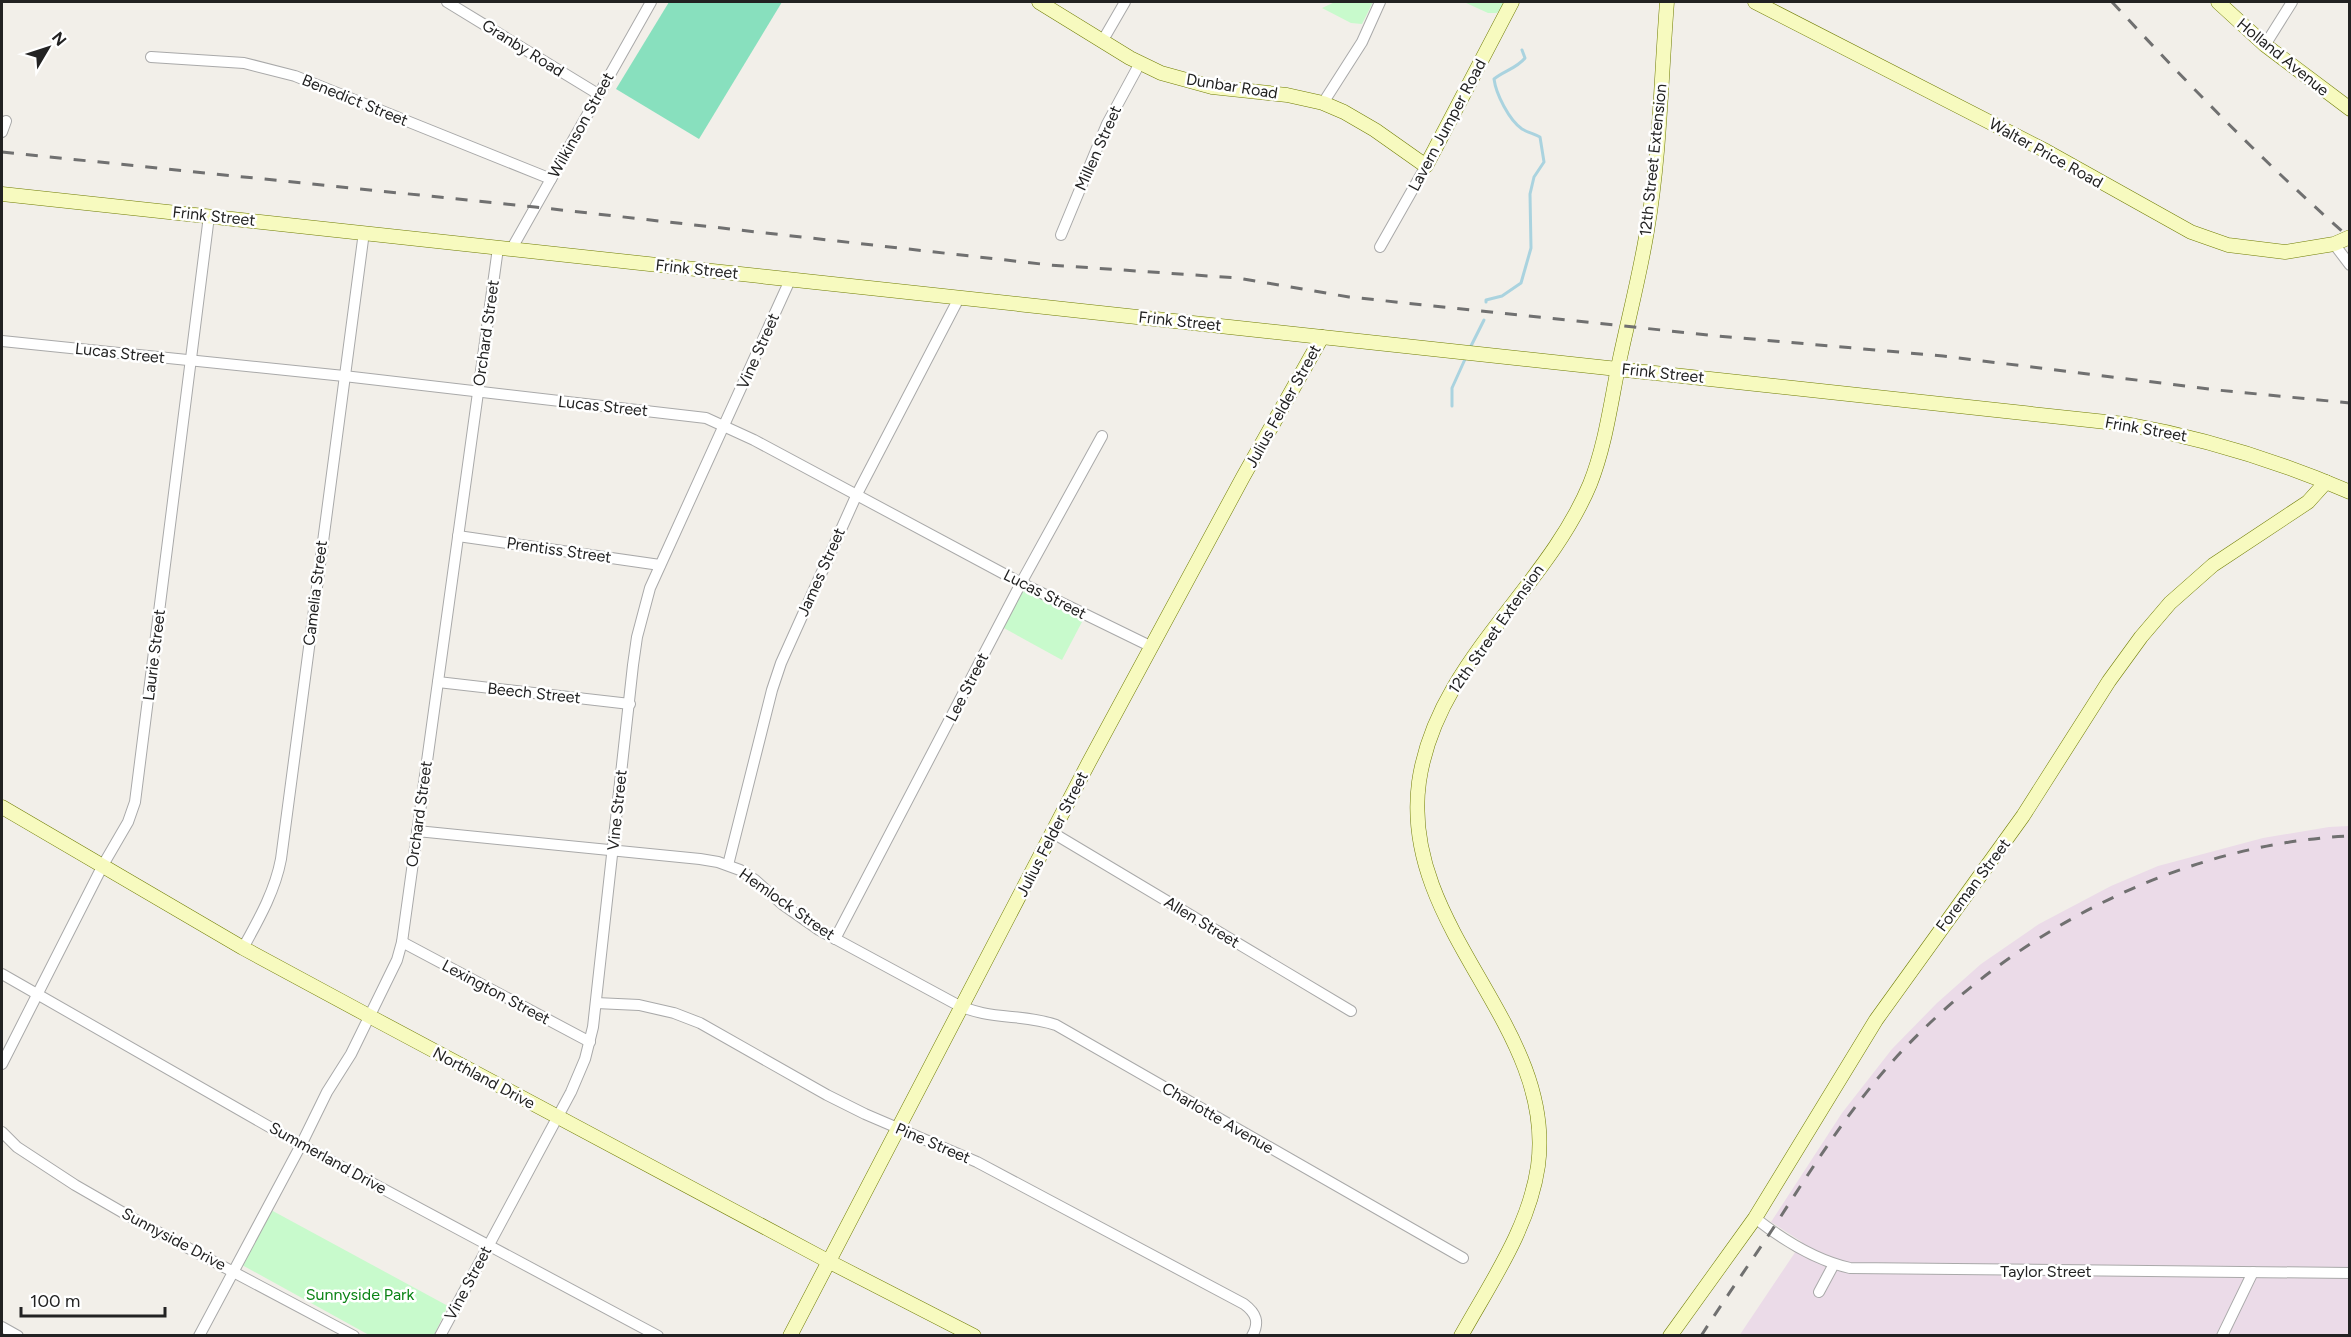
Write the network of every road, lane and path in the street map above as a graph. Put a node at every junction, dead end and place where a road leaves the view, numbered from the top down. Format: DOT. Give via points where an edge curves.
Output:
graph roads {
  1 [pos="447,2"];
  2 [pos="651,2"];
  3 [pos="1039,2"];
  4 [pos="1125,2"];
  5 [pos="1380,2"];
  6 [pos="1512,2"];
  7 [pos="1667,2"];
  8 [pos="1755,2"];
  9 [pos="2218,2"];
  10 [pos="2292,2"];
  11 [pos="1104,40"];
  12 [pos="2265,45"];
  13 [pos="151,57"];
  14 [pos="1140,63"];
  15 [pos="598,94"];
  16 [pos="1323,103"];
  17 [pos="2349,109"];
  18 [pos="6,121"];
  19 [pos="2,132"];
  20 [pos="1425,166"];
  21 [pos="550,179"];
  22 [pos="2,194"];
  23 [pos="209,216"];
  24 [pos="364,232"];
  25 [pos="1061,235"];
  26 [pos="2349,237"];
  27 [pos="2334,244"];
  28 [pos="1380,247"];
  29 [pos="505,248"];
  30 [pos="2349,265"];
  31 [pos="790,280"];
  32 [pos="959,298"];
  33 [pos="1322,337"];
  34 [pos="2,341"];
  35 [pos="190,360"];
  36 [pos="1618,368"];
  37 [pos="344,376"];
  38 [pos="478,391"];
  39 [pos="724,425"];
  40 [pos="1102,436"];
  41 [pos="2326,482"];
  42 [pos="2349,491"];
  43 [pos="857,494"];
  44 [pos="458,536"];
  45 [pos="660,565"];
  46 [pos="1021,583"];
  47 [pos="1152,647"];
  48 [pos="438,682"];
  49 [pos="630,704"];
  50 [pos="2,807"];
  51 [pos="417,831"];
  52 [pos="1053,833"];
  53 [pos="613,851"];
  54 [pos="728,865"];
  55 [pos="103,866"];
  56 [pos="835,939"];
  57 [pos="402,942"];
  58 [pos="243,948"];
  59 [pos="2,974"];
  60 [pos="37,994"];
  61 [pos="596,1003"];
  62 [pos="962,1008"];
  63 [pos="1351,1011"];
  64 [pos="369,1016"];
  65 [pos="590,1042"];
  66 [pos="2,1064"];
  67 [pos="557,1117"];
  68 [pos="899,1128"];
  69 [pos="2,1132"];
  70 [pos="301,1145"];
  71 [pos="1755,1218"];
  72 [pos="488,1245"];
  73 [pos="1463,1258"];
  74 [pos="829,1262"];
  75 [pos="1834,1264"];
  76 [pos="234,1271"];
  77 [pos="2253,1272"];
  78 [pos="2349,1273"];
  79 [pos="1819,1292"];
  80 [pos="2,1327"];
  81 [pos="18,1335"];
  82 [pos="200,1335"];
  83 [pos="354,1335"];
  84 [pos="440,1335"];
  85 [pos="658,1335"];
  86 [pos="790,1335"];
  87 [pos="974,1335"];
  88 [pos="1252,1335"];
  89 [pos="1461,1335"];
  90 [pos="1670,1335"];
  91 [pos="2222,1335"];
  1 -- 15 [label="street, Granby Road"];
  2 -- 15 [label="street, Wilkinson Street"];
  3 -- 11 [label="street, Dunbar Road"];
  4 -- 11 [label="street"];
  5 -- 16 [label="street" via="1362,42"];
  6 -- 20 [label="street, Lavern Jumper Road"];
  7 -- 36 [label="street, 12th Street Extension" via="1647,230"];
  8 -- 27 [label="street, Walter Price Road" via="2037,146 2191,232 2254,249 2292,251"];
  9 -- 12 [label="street, Holland Avenue"];
  10 -- 12 [label="street"];
  11 -- 14 [label="street, Dunbar Road"];
  12 -- 17 [label="street, Holland Avenue"];
  13 -- 21 [label="street, Benedict Street" via="244,63 295,76"];
  14 -- 16 [label="street, Dunbar Road" via="1212,87"];
  14 -- 25 [label="street, Millen Street" via="1107,124"];
  15 -- 21 [label="street, Wilkinson Street"];
  16 -- 20 [label="street, Dunbar Road" via="1359,120"];
  18 -- 19 [label="street"];
  20 -- 28 [label="street, Lavern Jumper Road"];
  21 -- 29 [label="street, Wilkinson Street"];
  22 -- 23 [label="street, Frink Street"];
  23 -- 24 [label="street, Frink Street"];
  23 -- 35 [label="street, Laurie Street"];
  24 -- 29 [label="street, Frink Street"];
  24 -- 37 [label="street, Camelia Street"];
  26 -- 27 [label="street, Walter Price Road"];
  27 -- 30 [label="street"];
  29 -- 31 [label="street, Frink Street"];
  29 -- 38 [label="street, Orchard Street"];
  31 -- 32 [label="street, Frink Street"];
  31 -- 39 [label="street, Vine Street"];
  32 -- 33 [label="street, Frink Street"];
  32 -- 43 [label="street, James Street"];
  33 -- 36 [label="street, Frink Street"];
  33 -- 47 [label="street, Julius Felder Street"];
  34 -- 35 [label="street, Lucas Street"];
  35 -- 37 [label="street, Lucas Street"];
  35 -- 55 [label="street, Laurie Street" via="137,792 128,822"];
  36 -- 41 [label="street, Frink Street" via="2125,424 2230,447"];
  36 -- 89 [label="street, 12th Street Extension" via="1602,446 1589,485 1562,537 1449,695 1420,776 1418,829 1435,897 1517,1049 1533,1094 1539,1126 1538,1169 1515,1242"];
  37 -- 38 [label="street, Lucas Street"];
  37 -- 58 [label="street, Camelia Street" via="280,859 270,895"];
  38 -- 39 [label="street, Lucas Street" via="696,415"];
  38 -- 44 [label="street, Orchard Street"];
  39 -- 43 [label="street, Lucas Street"];
  39 -- 45 [label="street, Vine Street"];
  40 -- 46 [label="street, Lee Street"];
  41 -- 42 [label="street, Frink Street"];
  41 -- 71 [label="street, Foreman Street" via="2308,502 2196,579 2141,637 2017,825 1876,1020"];
  43 -- 46 [label="street, Lucas Street"];
  43 -- 54 [label="street, James Street" via="781,663"];
  44 -- 45 [label="street, Prentiss Street"];
  44 -- 48 [label="street, Orchard Street"];
  45 -- 49 [label="street, Vine Street" via="637,638"];
  46 -- 47 [label="street, Lucas Street"];
  46 -- 56 [label="street, Lee Street"];
  47 -- 52 [label="street, Julius Felder Street"];
  48 -- 49 [label="street, Beech Street"];
  48 -- 51 [label="street, Orchard Street"];
  49 -- 53 [label="street, Vine Street"];
  50 -- 55 [label="street, Northland Drive"];
  51 -- 53 [label="street, Hemlock Street"];
  51 -- 57 [label="street, Orchard Street"];
  52 -- 62 [label="street, Julius Felder Street"];
  52 -- 63 [label="street, Allen Street"];
  53 -- 54 [label="street, Hemlock Street"];
  53 -- 61 [label="street, Vine Street"];
  54 -- 56 [label="street, Hemlock Street" via="748,875 782,904"];
  55 -- 58 [label="street, Northland Drive"];
  55 -- 60 [label="street, Laurie Street"];
  56 -- 62 [label="street, Hemlock Street"];
  57 -- 64 [label="street, Orchard Street"];
  57 -- 65 [label="street, Lexington Street"];
  58 -- 64 [label="street, Northland Drive"];
  59 -- 60 [label="street, Summerland Drive"];
  60 -- 66 [label="street, Laurie Street"];
  60 -- 70 [label="street, Summerland Drive"];
  61 -- 65 [label="street, Vine Street"];
  61 -- 68 [label="street, Pine Street" via="639,1005 700,1023 827,1095"];
  62 -- 68 [label="street, Julius Felder Street"];
  62 -- 73 [label="street, Charlotte Avenue" via="1056,1025"];
  64 -- 67 [label="street, Northland Drive"];
  64 -- 70 [label="street, Orchard Street"];
  65 -- 67 [label="street, Vine Street" via="579,1076"];
  67 -- 72 [label="street, Vine Street"];
  67 -- 74 [label="street, Northland Drive"];
  68 -- 74 [label="street, Julius Felder Street"];
  68 -- 88 [label="street, Pine Street" via="977,1162 1244,1304 1256,1318 1257,1327"];
  69 -- 76 [label="street, Sunnyside Drive" via="47,1168"];
  70 -- 72 [label="street, Summerland Drive"];
  70 -- 76 [label="street, Orchard Street"];
  71 -- 75 [label="street, Taylor Street" via="1801,1249"];
  71 -- 90 [label="street, Foreman Street"];
  72 -- 84 [label="street, Vine Street"];
  72 -- 85 [label="street, Summerland Drive"];
  74 -- 86 [label="street, Julius Felder Street"];
  74 -- 87 [label="street, Northland Drive"];
  75 -- 77 [label="street, Taylor Street" via="1859,1268"];
  75 -- 79 [label="street"];
  76 -- 82 [label="street, Orchard Street"];
  76 -- 83 [label="street, Sunnyside Drive"];
  77 -- 78 [label="street, Taylor Street"];
  77 -- 91 [label="street"];
  80 -- 81 [label="street"];
}
